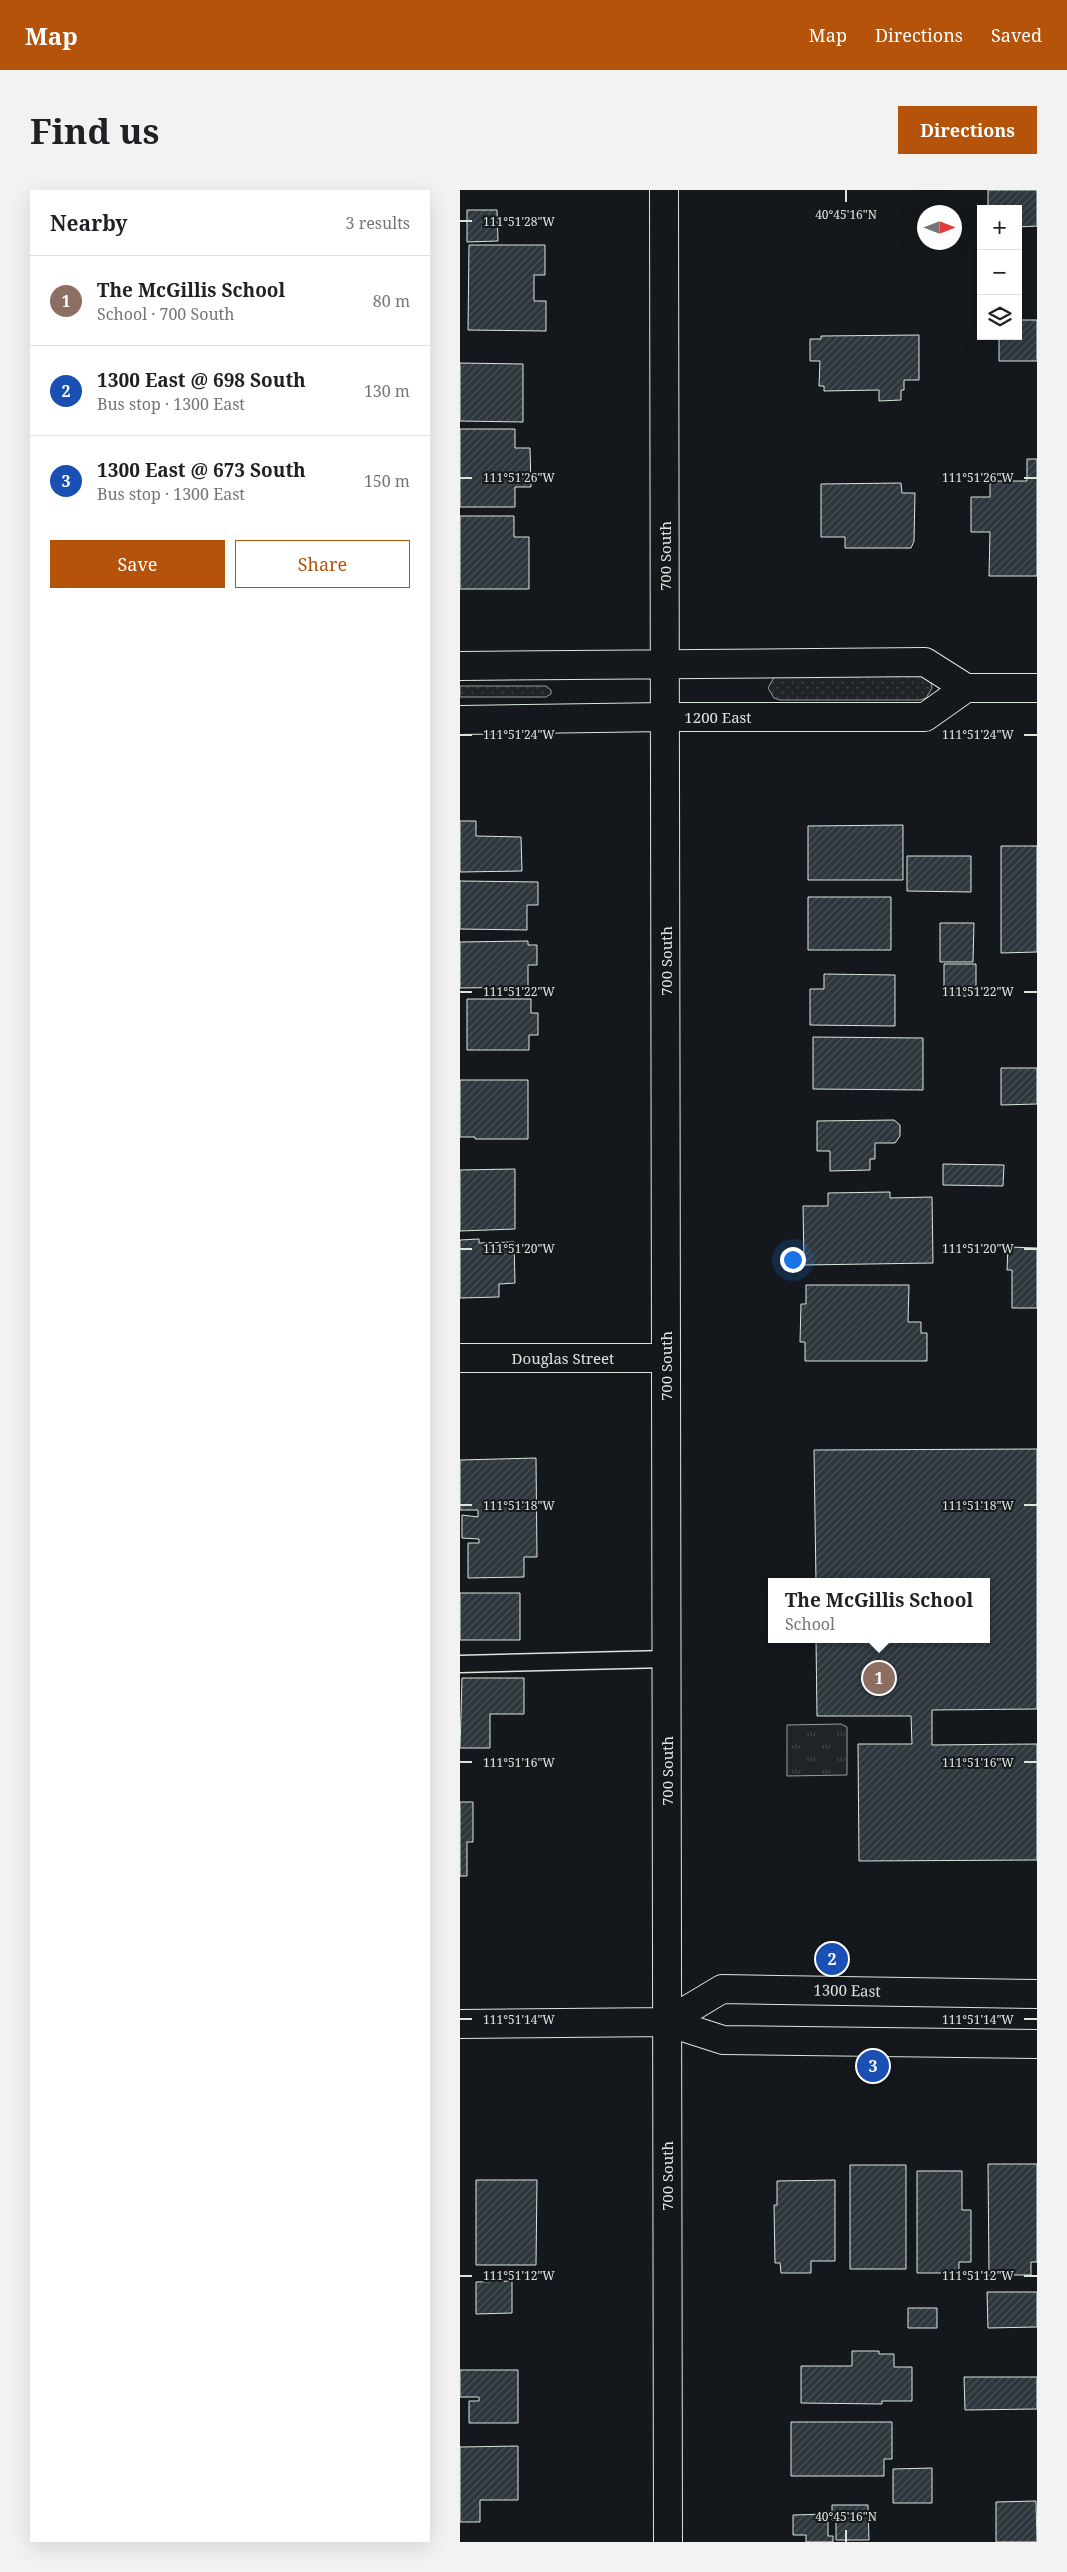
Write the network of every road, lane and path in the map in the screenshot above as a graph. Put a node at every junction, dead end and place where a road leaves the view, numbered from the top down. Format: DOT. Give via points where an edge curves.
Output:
graph roads {
  1 [pos="664,190"];
  2 [pos="665,665"];
  3 [pos="460,666"];
  4 [pos="966,688"];
  5 [pos="1037,688"];
  6 [pos="666,717"];
  7 [pos="460,720"];
  8 [pos="460,1358"];
  9 [pos="666,1358"];
  10 [pos="667,1658"];
  11 [pos="460,1664"];
  12 [pos="1037,1994"];
  13 [pos="667,2022"];
  14 [pos="460,2024"];
  15 [pos="1037,2044"];
  16 [pos="668,2542"];
  1 -- 2 [label="street, 700 South"];
  2 -- 3 [label="street"];
  2 -- 4 [label="street" via="925,662"];
  2 -- 6 [label="street, 700 South"];
  4 -- 5 [label="street"];
  4 -- 6 [label="street, 1200 East" via="924,717"];
  6 -- 7 [label="street, 1200 East"];
  6 -- 9 [label="street, 700 South"];
  8 -- 9 [label="street, Douglas Street"];
  9 -- 10 [label="street, 700 South"];
  10 -- 11 [label="lane"];
  10 -- 13 [label="street, 700 South"];
  12 -- 13 [label="street, 1300 East" via="722,1989"];
  13 -- 14 [label="street"];
  13 -- 15 [label="street" via="723,2040"];
  13 -- 16 [label="street, 700 South"];
}
